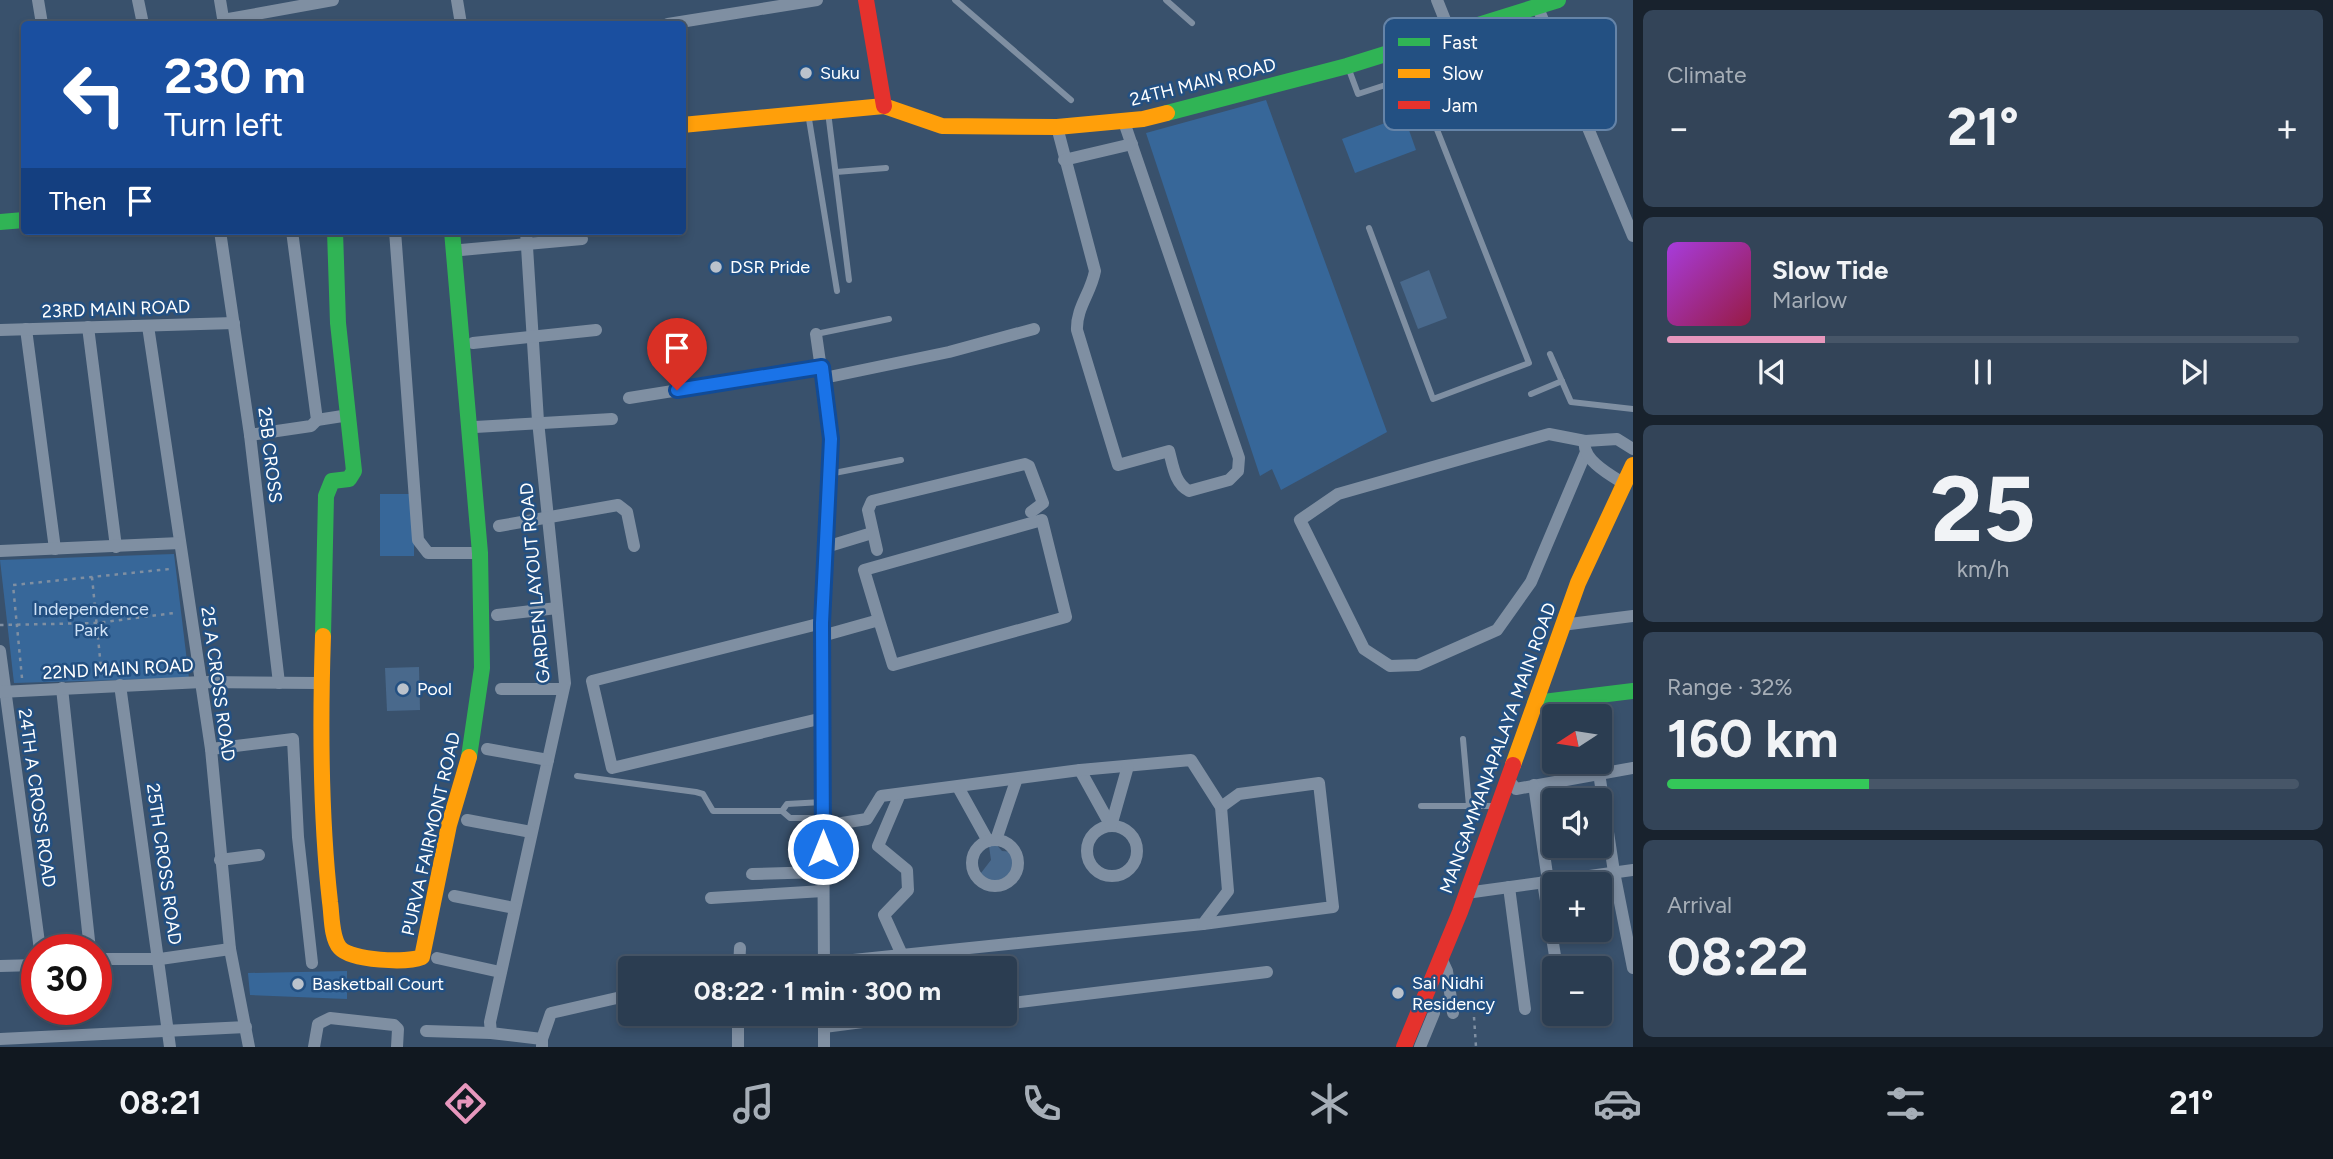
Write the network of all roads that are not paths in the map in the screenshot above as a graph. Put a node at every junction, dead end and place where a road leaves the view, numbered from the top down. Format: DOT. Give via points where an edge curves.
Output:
graph roads {
  1 [pos="38,0"];
  2 [pos="138,0"];
  3 [pos="220,0"];
  4 [pos="333,0"];
  5 [pos="457,0"];
  6 [pos="817,0"];
  7 [pos="866,0"];
  8 [pos="955,0"];
  9 [pos="1167,0"];
  10 [pos="1437,0"];
  11 [pos="1506,0"];
  12 [pos="1558,0"];
  13 [pos="284,4"];
  14 [pos="757,5"];
  15 [pos="1538,8"];
  16 [pos="1513,16"];
  17 [pos="1444,18"];
  18 [pos="1506,18"];
  19 [pos="1542,18"];
  20 [pos="42,21"];
  21 [pos="142,21"];
  22 [pos="224,21"];
  23 [pos="227,21"];
  24 [pos="460,21"];
  25 [pos="682,21"];
  26 [pos="1192,23"];
  27 [pos="1384,55"];
  28 [pos="1348,66"];
  29 [pos="1384,85"];
  30 [pos="1071,100"];
  31 [pos="884,106"];
  32 [pos="828,109"];
  33 [pos="807,111"];
  34 [pos="1124,122"];
  35 [pos="686,125"];
  36 [pos="1057,127"];
  37 [pos="1435,130"];
  38 [pos="1589,130"];
  39 [pos="1132,144"];
  40 [pos="1064,160"];
  41 [pos="886,169"];
  42 [pos="836,172"];
  43 [pos="21,220"];
  44 [pos="0,222"];
  45 [pos="1369,228"];
  46 [pos="221,235"];
  47 [pos="293,235"];
  48 [pos="335,235"];
  49 [pos="395,235"];
  50 [pos="452,235"];
  51 [pos="1633,236"];
  52 [pos="526,237"];
  53 [pos="582,239"];
  54 [pos="461,250"];
  55 [pos="849,280"];
  56 [pos="837,291"];
  57 [pos="889,318"];
  58 [pos="234,323"];
  59 [pos="148,326"];
  60 [pos="88,327"];
  61 [pos="26,329"];
  62 [pos="1034,329"];
  63 [pos="0,330"];
  64 [pos="596,330"];
  65 [pos="816,334"];
  66 [pos="534,337"];
  67 [pos="473,343"];
  68 [pos="1550,354"];
  69 [pos="823,373"];
  70 [pos="1562,381"];
  71 [pos="1531,394"];
  72 [pos="629,398"];
  73 [pos="1633,409"];
  74 [pos="349,415"];
  75 [pos="612,419"];
  76 [pos="317,420"];
  77 [pos="538,421"];
  78 [pos="475,427"];
  79 [pos="250,435"];
  80 [pos="1586,447"];
  81 [pos="1633,449"];
  82 [pos="901,460"];
  83 [pos="1633,465"];
  84 [pos="829,474"];
  85 [pos="1627,487"];
  86 [pos="1031,512"];
  87 [pos="547,519"];
  88 [pos="499,526"];
  89 [pos="872,533"];
  90 [pos="180,543"];
  91 [pos="634,546"];
  92 [pos="116,547"];
  93 [pos="826,547"];
  94 [pos="55,549"];
  95 [pos="877,550"];
  96 [pos="0,551"];
  97 [pos="480,553"];
  98 [pos="557,608"];
  99 [pos="497,615"];
  100 [pos="1633,616"];
  101 [pos="879,620"];
  102 [pos="1562,625"];
  103 [pos="822,629"];
  104 [pos="0,651"];
  105 [pos="202,682"];
  106 [pos="279,683"];
  107 [pos="320,683"];
  108 [pos="120,685"];
  109 [pos="62,688"];
  110 [pos="500,689"];
  111 [pos="563,689"];
  112 [pos="1633,691"];
  113 [pos="2,692"];
  114 [pos="1535,703"];
  115 [pos="823,718"];
  116 [pos="1463,739"];
  117 [pos="211,749"];
  118 [pos="487,749"];
  119 [pos="548,760"];
  120 [pos="0,761"];
  121 [pos="14,761"];
  122 [pos="1128,766"];
  123 [pos="1633,768"];
  124 [pos="1080,770"];
  125 [pos="1612,771"];
  126 [pos="1594,774"];
  127 [pos="1599,774"];
  128 [pos="576,776"];
  129 [pos="1507,778"];
  130 [pos="1016,780"];
  131 [pos="1534,785"];
  132 [pos="958,787"];
  133 [pos="900,794"];
  134 [pos="823,802"];
  135 [pos="1421,806"];
  136 [pos="1469,806"];
  137 [pos="1496,806"];
  138 [pos="1221,807"];
  139 [pos="782,811"];
  140 [pos="467,820"];
  141 [pos="823,822"];
  142 [pos="1111,826"];
  143 [pos="531,832"];
  144 [pos="259,855"];
  145 [pos="220,860"];
  146 [pos="1633,870"];
  147 [pos="823,872"];
  148 [pos="1544,872"];
  149 [pos="1614,872"];
  150 [pos="779,873"];
  151 [pos="752,874"];
  152 [pos="1542,882"];
  153 [pos="1509,887"];
  154 [pos="822,891"];
  155 [pos="779,892"];
  156 [pos="1466,893"];
  157 [pos="454,896"];
  158 [pos="711,898"];
  159 [pos="514,908"];
  160 [pos="1203,924"];
  161 [pos="38,934"];
  162 [pos="88,934"];
  163 [pos="740,948"];
  164 [pos="230,949"];
  165 [pos="739,956"];
  166 [pos="824,956"];
  167 [pos="903,956"];
  168 [pos="912,956"];
  169 [pos="436,958"];
  170 [pos="1441,958"];
  171 [pos="112,959"];
  172 [pos="160,959"];
  173 [pos="312,963"];
  174 [pos="21,965"];
  175 [pos="0,966"];
  176 [pos="1633,968"];
  177 [pos="500,972"];
  178 [pos="1267,972"];
  179 [pos="618,998"];
  180 [pos="1017,1002"];
  181 [pos="1525,1009"];
  182 [pos="1434,1013"];
  183 [pos="1453,1013"];
  184 [pos="738,1026"];
  185 [pos="824,1026"];
  186 [pos="246,1027"];
  187 [pos="426,1031"];
  188 [pos="169,1032"];
  189 [pos="491,1033"];
  190 [pos="0,1039"];
  191 [pos="542,1043"];
  192 [pos="1413,1044"];
  193 [pos="170,1047"];
  194 [pos="249,1047"];
  195 [pos="314,1047"];
  196 [pos="397,1047"];
  197 [pos="738,1047"];
  198 [pos="824,1047"];
  1 -- 20 [label="street"];
  2 -- 21 [label="street"];
  3 -- 22 [label="street"];
  4 -- 13 [label="street"];
  5 -- 24 [label="street"];
  6 -- 14 [label="street"];
  7 -- 31 [label="street"];
  8 -- 30 [label="lane"];
  9 -- 26 [label="lane"];
  10 -- 17 [label="street"];
  11 -- 16 [label="street"];
  12 -- 15 [label="street, 24TH MAIN ROAD"];
  13 -- 23 [label="street"];
  14 -- 25 [label="street"];
  15 -- 16 [label="street, 24TH MAIN ROAD"];
  15 -- 19 [label="street"];
  16 -- 18 [label="street, 24TH MAIN ROAD"];
  27 -- 28 [label="street, 24TH MAIN ROAD"];
  28 -- 29 [label="lane" via="1358,94"];
  28 -- 34 [label="street, 24TH MAIN ROAD"];
  31 -- 32 [label="street, 24TH MAIN ROAD"];
  31 -- 36 [label="street, 24TH MAIN ROAD" via="942,126"];
  32 -- 33 [label="street, 24TH MAIN ROAD"];
  32 -- 42 [label="lane"];
  33 -- 35 [label="street, 24TH MAIN ROAD"];
  33 -- 56 [label="lane"];
  34 -- 36 [label="street, 24TH MAIN ROAD"];
  34 -- 39 [label="street"];
  36 -- 40 [label="street"];
  37 -- 45 [label="lane" via="1529,363 1433,399"];
  38 -- 51 [label="street"];
  39 -- 40 [label="street"];
  39 -- 40 [label="street" via="1239,457 1238,471 1229,480 1189,491 1177,479 1169,451 1118,465 1077,330 1077,317 1093,286 1095,271"];
  41 -- 42 [label="lane"];
  42 -- 55 [label="lane"];
  43 -- 44 [label="street"];
  46 -- 58 [label="street, 25B CROSS"];
  47 -- 76 [label="street"];
  48 -- 74 [label="street, PURVA FAIRMONT ROAD" via="338,323"];
  49 -- 97 [label="street" via="418,540 428,553"];
  50 -- 97 [label="street, PURVA FAIRMONT ROAD"];
  52 -- 53 [label="street"];
  52 -- 54 [label="street"];
  52 -- 66 [label="street, GARDEN LAYOUT ROAD"];
  57 -- 65 [label="lane"];
  58 -- 59 [label="street, 23RD MAIN ROAD"];
  58 -- 79 [label="street, 25B CROSS"];
  59 -- 60 [label="street, 23RD MAIN ROAD"];
  59 -- 90 [label="street, 25 A CROSS ROAD"];
  60 -- 61 [label="street, 23RD MAIN ROAD"];
  60 -- 92 [label="street"];
  61 -- 63 [label="street, 23RD MAIN ROAD"];
  61 -- 94 [label="street"];
  62 -- 69 [label="street" via="949,352"];
  64 -- 66 [label="street"];
  65 -- 69 [label="street"];
  66 -- 67 [label="street"];
  66 -- 77 [label="street, GARDEN LAYOUT ROAD"];
  68 -- 70 [label="lane"];
  69 -- 72 [label="street"];
  69 -- 84 [label="street" via="831,439"];
  70 -- 71 [label="lane"];
  70 -- 73 [label="lane" via="1571,402"];
  74 -- 76 [label="street"];
  74 -- 107 [label="street, PURVA FAIRMONT ROAD" via="354,473 349,479 332,481 326,496"];
  75 -- 77 [label="street"];
  76 -- 79 [label="street" via="311,426"];
  77 -- 78 [label="street"];
  77 -- 87 [label="street, GARDEN LAYOUT ROAD"];
  79 -- 106 [label="street, 25B CROSS"];
  80 -- 80 [label="street" via="1549,434 1338,494 1300,520 1364,649 1390,666 1418,665 1497,631 1531,582"];
  80 -- 81 [label="street" via="1617,439"];
  80 -- 85 [label="street" via="1603,470"];
  82 -- 84 [label="lane"];
  83 -- 85 [label="street, MANGAMMANAPALAYA MAIN ROAD"];
  84 -- 93 [label="street"];
  85 -- 102 [label="street, MANGAMMANAPALAYA MAIN ROAD"];
  86 -- 89 [label="street" via="1043,503 1025,464 872,501 868,510"];
  87 -- 88 [label="street"];
  87 -- 91 [label="street" via="624,506"];
  87 -- 98 [label="street, GARDEN LAYOUT ROAD"];
  89 -- 93 [label="street"];
  89 -- 95 [label="street"];
  90 -- 92 [label="street"];
  90 -- 105 [label="street, 25 A CROSS ROAD"];
  92 -- 94 [label="street"];
  93 -- 103 [label="street"];
  94 -- 96 [label="street"];
  97 -- 107 [label="street, PURVA FAIRMONT ROAD" via="482,668 475,726 422,957 414,962 350,955 339,947 323,832"];
  98 -- 99 [label="street"];
  98 -- 111 [label="street, GARDEN LAYOUT ROAD"];
  100 -- 102 [label="street"];
  101 -- 101 [label="street" via="893,665 1066,617 1042,520 864,570"];
  101 -- 103 [label="street"];
  102 -- 114 [label="street, MANGAMMANAPALAYA MAIN ROAD"];
  103 -- 115 [label="street"];
  103 -- 115 [label="street" via="592,681 612,768"];
  104 -- 113 [label="street, 24TH A CROSS ROAD"];
  105 -- 106 [label="street, 22ND MAIN ROAD"];
  105 -- 108 [label="street, 22ND MAIN ROAD"];
  105 -- 117 [label="street, 25 A CROSS ROAD"];
  106 -- 107 [label="street, 22ND MAIN ROAD"];
  108 -- 109 [label="street, 22ND MAIN ROAD"];
  108 -- 172 [label="street, 25TH CROSS ROAD"];
  109 -- 113 [label="street, 22ND MAIN ROAD"];
  109 -- 162 [label="street"];
  110 -- 111 [label="street"];
  111 -- 119 [label="street, GARDEN LAYOUT ROAD"];
  112 -- 114 [label="street"];
  113 -- 121 [label="street, 24TH A CROSS ROAD"];
  114 -- 129 [label="street, MANGAMMANAPALAYA MAIN ROAD"];
  115 -- 134 [label="street"];
  116 -- 136 [label="lane"];
  117 -- 145 [label="street, 25 A CROSS ROAD"];
  117 -- 173 [label="street" via="293,738"];
  118 -- 119 [label="street"];
  119 -- 143 [label="street, GARDEN LAYOUT ROAD"];
  120 -- 121 [label="street"];
  121 -- 161 [label="street, 24TH A CROSS ROAD"];
  122 -- 124 [label="street"];
  122 -- 138 [label="street" via="1191,760"];
  122 -- 142 [label="street"];
  123 -- 125 [label="street"];
  124 -- 130 [label="street"];
  124 -- 142 [label="street"];
  126 -- 131 [label="street"];
  127 -- 149 [label="street"];
  128 -- 139 [label="lane" via="696,792 703,794 713,811"];
  129 -- 131 [label="street" via="1516,789"];
  129 -- 137 [label="street, MANGAMMANAPALAYA MAIN ROAD"];
  130 -- 132 [label="street"];
  130 -- 132 [label="street" via="992,841"];
  131 -- 148 [label="street"];
  132 -- 133 [label="street"];
  133 -- 141 [label="street" via="881,796 867,819"];
  133 -- 167 [label="street" via="878,846 907,870 908,890 884,915"];
  134 -- 139 [label="lane" via="787,804"];
  134 -- 141 [label="street"];
  135 -- 136 [label="lane"];
  136 -- 137 [label="lane"];
  137 -- 156 [label="street, MANGAMMANAPALAYA MAIN ROAD"];
  138 -- 160 [label="street" via="1228,891"];
  138 -- 160 [label="street" via="1239,794 1319,783 1333,907"];
  139 -- 141 [label="lane" via="790,818"];
  140 -- 143 [label="street"];
  141 -- 147 [label="street"];
  142 -- 142 [label="street" via="1132,836 1137,852 1126,872 1111,877 1095,871 1087,856 1095,832"];
  143 -- 159 [label="street, GARDEN LAYOUT ROAD"];
  144 -- 145 [label="street"];
  145 -- 164 [label="street, 25 A CROSS ROAD"];
  146 -- 149 [label="street"];
  147 -- 150 [label="street"];
  147 -- 154 [label="street"];
  149 -- 176 [label="street"];
  150 -- 151 [label="street"];
  150 -- 155 [label="street"];
  152 -- 153 [label="street"];
  153 -- 156 [label="street"];
  153 -- 181 [label="street"];
  154 -- 155 [label="street"];
  154 -- 166 [label="street"];
  155 -- 158 [label="street"];
  156 -- 170 [label="street, MANGAMMANAPALAYA MAIN ROAD"];
  157 -- 159 [label="street"];
  159 -- 177 [label="street, GARDEN LAYOUT ROAD"];
  160 -- 168 [label="street"];
  163 -- 165 [label="street"];
  164 -- 172 [label="street"];
  164 -- 186 [label="street, 25 A CROSS ROAD"];
  169 -- 177 [label="street"];
  170 -- 183 [label="street"];
  170 -- 192 [label="street, MANGAMMANAPALAYA MAIN ROAD"];
  171 -- 172 [label="street"];
  172 -- 188 [label="street, 25TH CROSS ROAD"];
  174 -- 175 [label="street"];
  177 -- 189 [label="street, GARDEN LAYOUT ROAD" via="489,1022"];
  178 -- 180 [label="street"];
  179 -- 191 [label="street" via="551,1013"];
  182 -- 192 [label="street"];
  184 -- 197 [label="street"];
  185 -- 198 [label="street"];
  186 -- 188 [label="street"];
  186 -- 194 [label="street, 25 A CROSS ROAD"];
  187 -- 189 [label="street"];
  188 -- 190 [label="street"];
  188 -- 193 [label="street, 25TH CROSS ROAD"];
  189 -- 191 [label="street"];
  195 -- 196 [label="street" via="318,1024 330,1018 394,1025"];
}
